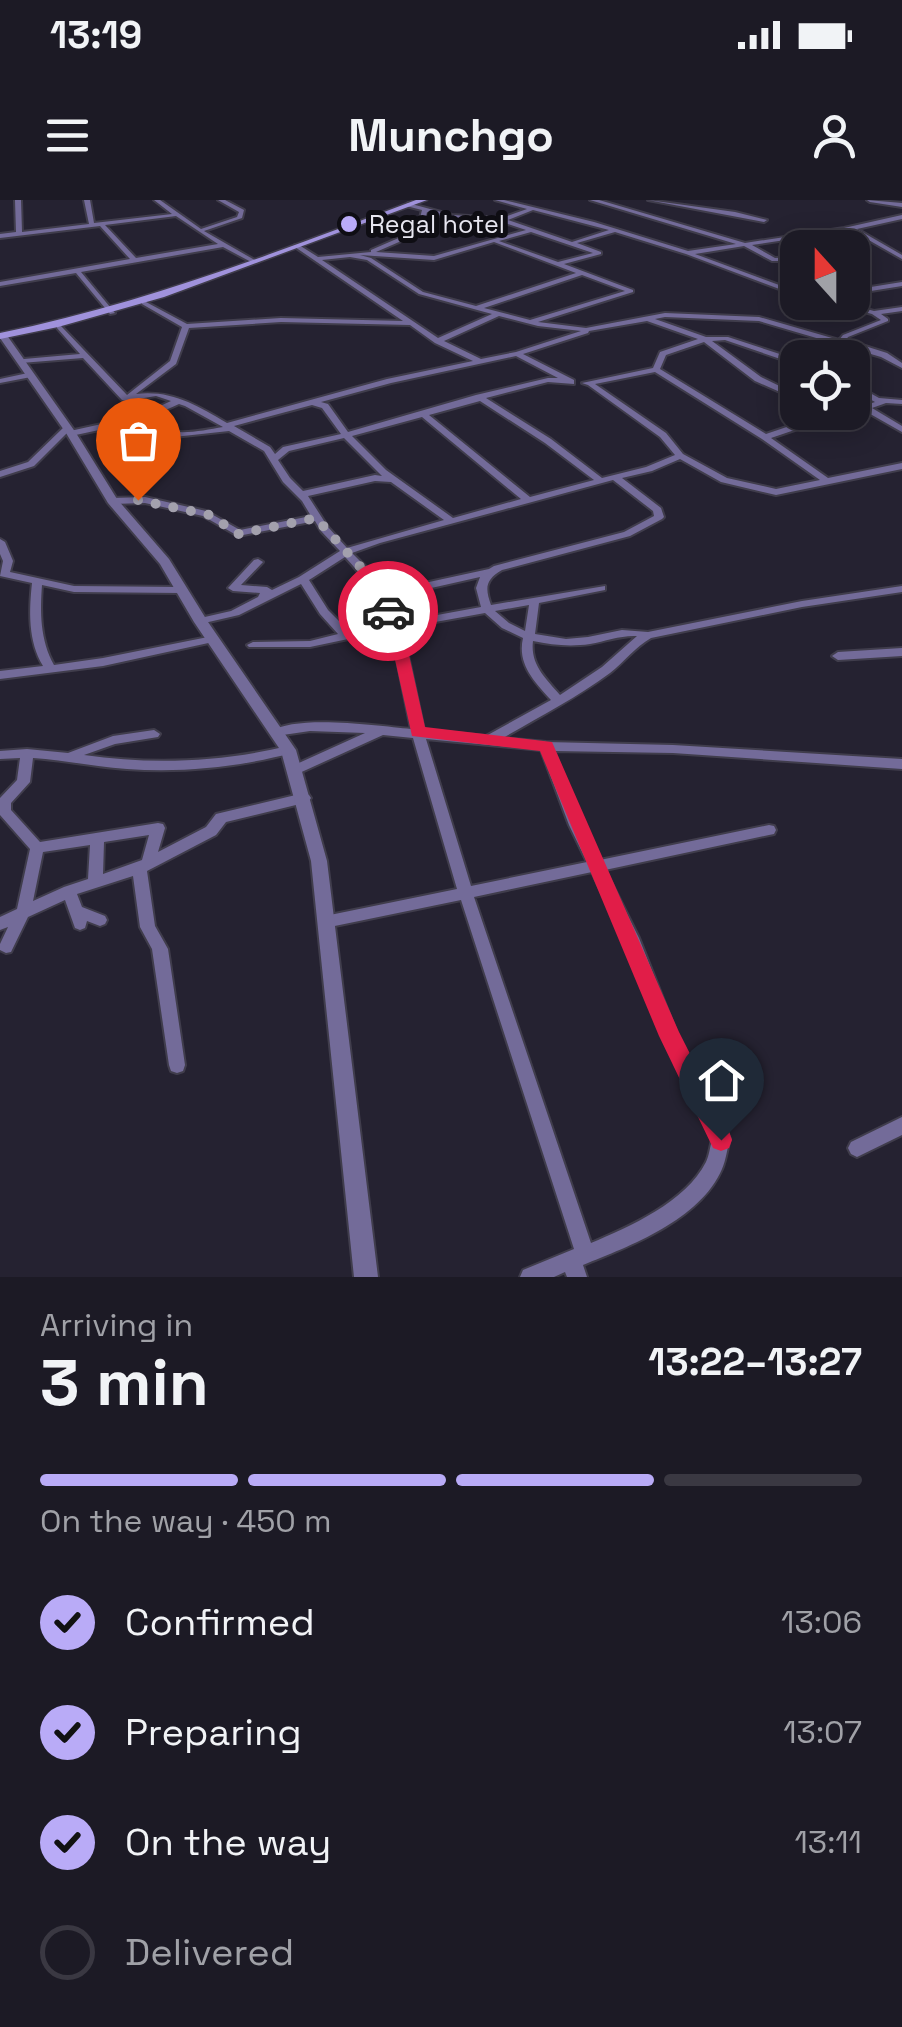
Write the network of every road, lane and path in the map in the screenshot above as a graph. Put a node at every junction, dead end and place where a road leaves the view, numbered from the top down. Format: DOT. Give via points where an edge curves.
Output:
graph roads {
  1 [pos="18,200"];
  2 [pos="87,200"];
  3 [pos="157,200"];
  4 [pos="221,200"];
  5 [pos="498,200"];
  6 [pos="593,200"];
  7 [pos="651,200"];
  8 [pos="873,200"];
  9 [pos="902,205"];
  10 [pos="423,206"];
  11 [pos="533,208"];
  12 [pos="176,215"];
  13 [pos="902,217"];
  14 [pos="503,220"];
  15 [pos="764,220"];
  16 [pos="102,224"];
  17 [pos="92,225"];
  18 [pos="853,228"];
  19 [pos="532,230"];
  20 [pos="616,230"];
  21 [pos="200,231"];
  22 [pos="19,234"];
  23 [pos="0,236"];
  24 [pos="491,241"];
  25 [pos="572,243"];
  26 [pos="222,244"];
  27 [pos="741,245"];
  28 [pos="297,246"];
  29 [pos="364,254"];
  30 [pos="688,254"];
  31 [pos="351,255"];
  32 [pos="902,256"];
  33 [pos="318,259"];
  34 [pos="134,260"];
  35 [pos="780,261"];
  36 [pos="255,262"];
  37 [pos="559,264"];
  38 [pos="77,270"];
  39 [pos="583,273"];
  40 [pos="0,284"];
  41 [pos="902,284"];
  42 [pos="780,287"];
  43 [pos="870,289"];
  44 [pos="144,302"];
  45 [pos="476,308"];
  46 [pos="902,309"];
  47 [pos="870,311"];
  48 [pos="874,312"];
  49 [pos="112,313"];
  50 [pos="496,314"];
  51 [pos="647,318"];
  52 [pos="886,318"];
  53 [pos="766,320"];
  54 [pos="487,321"];
  55 [pos="530,322"];
  56 [pos="896,322"];
  57 [pos="410,323"];
  58 [pos="186,326"];
  59 [pos="60,327"];
  60 [pos="594,329"];
  61 [pos="2,336"];
  62 [pos="716,338"];
  63 [pos="705,339"];
  64 [pos="832,340"];
  65 [pos="844,340"];
  66 [pos="438,341"];
  67 [pos="870,352"];
  68 [pos="87,354"];
  69 [pos="517,354"];
  70 [pos="780,356"];
  71 [pos="480,362"];
  72 [pos="902,366"];
  73 [pos="26,368"];
  74 [pos="656,370"];
  75 [pos="552,376"];
  76 [pos="0,381"];
  77 [pos="591,384"];
  78 [pos="780,390"];
  79 [pos="870,394"];
  80 [pos="125,398"];
  81 [pos="476,398"];
  82 [pos="179,401"];
  83 [pos="884,401"];
  84 [pos="309,402"];
  85 [pos="902,402"];
  86 [pos="870,408"];
  87 [pos="870,410"];
  88 [pos="422,413"];
  89 [pos="142,418"];
  90 [pos="232,426"];
  91 [pos="785,430"];
  92 [pos="902,430"];
  93 [pos="346,435"];
  94 [pos="72,436"];
  95 [pos="766,437"];
  96 [pos="51,446"];
  97 [pos="286,449"];
  98 [pos="267,450"];
  99 [pos="680,456"];
  100 [pos="274,459"];
  101 [pos="902,466"];
  102 [pos="0,474"];
  103 [pos="379,475"];
  104 [pos="614,477"];
  105 [pos="825,480"];
  106 [pos="601,481"];
  107 [pos="303,494"];
  108 [pos="112,501"];
  109 [pos="529,501"];
  110 [pos="316,518"];
  111 [pos="451,521"];
  112 [pos="0,542"];
  113 [pos="346,551"];
  114 [pos="258,562"];
  115 [pos="492,571"];
  116 [pos="2,574"];
  117 [pos="303,578"];
  118 [pos="37,583"];
  119 [pos="600,588"];
  120 [pos="902,589"];
  121 [pos="181,590"];
  122 [pos="380,596"];
  123 [pos="262,597"];
  124 [pos="534,602"];
  125 [pos="486,608"];
  126 [pos="200,621"];
  127 [pos="396,628"];
  128 [pos="346,635"];
  129 [pos="530,635"];
  130 [pos="648,635"];
  131 [pos="213,640"];
  132 [pos="252,645"];
  133 [pos="902,652"];
  134 [pos="838,656"];
  135 [pos="50,668"];
  136 [pos="0,675"];
  137 [pos="559,701"];
  138 [pos="382,730"];
  139 [pos="276,732"];
  140 [pos="418,732"];
  141 [pos="154,734"];
  142 [pos="488,740"];
  143 [pos="546,746"];
  144 [pos="288,750"];
  145 [pos="27,753"];
  146 [pos="0,755"];
  147 [pos="73,755"];
  148 [pos="902,764"];
  149 [pos="295,770"];
  150 [pos="304,798"];
  151 [pos="769,830"];
  152 [pos="97,838"];
  153 [pos="155,838"];
  154 [pos="188,841"];
  155 [pos="37,848"];
  156 [pos="144,865"];
  157 [pos="597,866"];
  158 [pos="95,883"];
  159 [pos="465,891"];
  160 [pos="69,892"];
  161 [pos="24,910"];
  162 [pos="100,920"];
  163 [pos="324,922"];
  164 [pos="0,924"];
  165 [pos="6,947"];
  166 [pos="177,1065"];
  167 [pos="902,1126"];
  168 [pos="856,1148"];
  169 [pos="578,1264"];
  170 [pos="366,1277"];
  171 [pos="530,1277"];
  1 -- 22 [label="street"];
  2 -- 17 [label="street"];
  3 -- 12 [label="street"];
  4 -- 21 [label="street" via="242,211 238,218"];
  5 -- 11 [label="street"];
  6 -- 27 [label="street"];
  7 -- 15 [label="street"];
  8 -- 9 [label="street"];
  10 -- 14 [label="street"];
  10 -- 28 [label="main road" via="408,205"];
  10 -- 29 [label="street" via="420,231"];
  11 -- 14 [label="street"];
  11 -- 20 [label="street"];
  12 -- 16 [label="street"];
  12 -- 21 [label="street"];
  13 -- 18 [label="street"];
  14 -- 19 [label="street"];
  16 -- 17 [label="street"];
  16 -- 34 [label="street"];
  17 -- 22 [label="street"];
  18 -- 27 [label="street"];
  18 -- 32 [label="street"];
  19 -- 24 [label="street"];
  19 -- 25 [label="street"];
  20 -- 25 [label="street"];
  20 -- 30 [label="street"];
  21 -- 26 [label="street"];
  22 -- 23 [label="street"];
  24 -- 29 [label="street" via="434,258"];
  24 -- 37 [label="street"];
  25 -- 37 [label="street" via="600,252"];
  26 -- 34 [label="street"];
  26 -- 36 [label="street"];
  27 -- 30 [label="street"];
  27 -- 35 [label="street"];
  28 -- 33 [label="street"];
  28 -- 36 [label="main road"];
  29 -- 31 [label="street"];
  30 -- 42 [label="street"];
  31 -- 33 [label="street"];
  31 -- 45 [label="street" via="370,258 421,293"];
  33 -- 57 [label="street"];
  34 -- 38 [label="street"];
  36 -- 44 [label="main road"];
  37 -- 39 [label="street"];
  38 -- 40 [label="street"];
  38 -- 49 [label="street"];
  39 -- 45 [label="street"];
  39 -- 55 [label="street" via="631,291"];
  41 -- 43 [label="street"];
  44 -- 49 [label="main road"];
  44 -- 58 [label="street"];
  45 -- 50 [label="street"];
  46 -- 48 [label="street"];
  47 -- 48 [label="street"];
  48 -- 52 [label="street"];
  49 -- 59 [label="main road"];
  50 -- 54 [label="street"];
  50 -- 55 [label="street"];
  51 -- 53 [label="street"];
  51 -- 60 [label="street"];
  51 -- 63 [label="street"];
  52 -- 56 [label="street"];
  52 -- 65 [label="street"];
  53 -- 62 [label="street"];
  53 -- 64 [label="street"];
  54 -- 55 [label="street"];
  54 -- 66 [label="street"];
  55 -- 60 [label="street"];
  57 -- 58 [label="street"];
  57 -- 66 [label="street"];
  58 -- 80 [label="street" via="173,362"];
  59 -- 61 [label="main road"];
  59 -- 68 [label="street"];
  60 -- 69 [label="street"];
  61 -- 73 [label="street"];
  62 -- 63 [label="street"];
  62 -- 70 [label="street"];
  63 -- 74 [label="street" via="664,354"];
  63 -- 78 [label="street"];
  66 -- 71 [label="street"];
  67 -- 72 [label="street"];
  68 -- 73 [label="street"];
  68 -- 80 [label="street"];
  69 -- 71 [label="street"];
  69 -- 75 [label="street"];
  71 -- 84 [label="street"];
  73 -- 76 [label="street"];
  73 -- 94 [label="street"];
  74 -- 77 [label="street"];
  74 -- 95 [label="street"];
  75 -- 77 [label="street"];
  75 -- 81 [label="street"];
  77 -- 99 [label="street" via="663,435"];
  79 -- 83 [label="street"];
  80 -- 82 [label="street" via="156,394"];
  80 -- 89 [label="street" via="138,401"];
  81 -- 88 [label="street"];
  81 -- 106 [label="street"];
  82 -- 89 [label="street"];
  82 -- 90 [label="street"];
  83 -- 85 [label="street"];
  83 -- 86 [label="street"];
  84 -- 90 [label="street"];
  84 -- 93 [label="street" via="325,406"];
  87 -- 92 [label="street"];
  88 -- 93 [label="street"];
  88 -- 109 [label="street"];
  89 -- 90 [label="street" via="172,436"];
  89 -- 94 [label="street"];
  90 -- 98 [label="street"];
  91 -- 95 [label="street"];
  93 -- 97 [label="street"];
  93 -- 103 [label="street"];
  94 -- 96 [label="street"];
  94 -- 96 [label="street" via="60,432"];
  94 -- 108 [label="street"];
  95 -- 105 [label="street"];
  96 -- 102 [label="street" via="30,464"];
  97 -- 98 [label="street"];
  97 -- 100 [label="street"];
  98 -- 100 [label="street"];
  99 -- 104 [label="street"];
  99 -- 105 [label="street" via="724,480 769,492"];
  100 -- 107 [label="street"];
  101 -- 105 [label="street"];
  103 -- 107 [label="street"];
  103 -- 111 [label="street"];
  104 -- 106 [label="street"];
  104 -- 115 [label="street" via="659,517 627,534"];
  106 -- 109 [label="street"];
  107 -- 110 [label="street"];
  108 -- 110 [label="street" via="145,500 206,514 238,534"];
  108 -- 121 [label="street" via="166,562"];
  109 -- 111 [label="street"];
  110 -- 113 [label="street"];
  111 -- 113 [label="street"];
  112 -- 116 [label="street" via="8,561"];
  113 -- 117 [label="street"];
  113 -- 122 [label="street"];
  114 -- 123 [label="street" via="233,588 267,590"];
  115 -- 122 [label="street"];
  115 -- 125 [label="street" via="480,587"];
  116 -- 118 [label="street"];
  117 -- 123 [label="street"];
  117 -- 128 [label="street"];
  118 -- 121 [label="street"];
  118 -- 135 [label="street" via="42,658"];
  119 -- 124 [label="street"];
  120 -- 130 [label="street"];
  121 -- 126 [label="street"];
  122 -- 127 [label="street"];
  123 -- 126 [label="street" via="235,613"];
  124 -- 125 [label="street"];
  124 -- 129 [label="street"];
  125 -- 127 [label="street"];
  125 -- 129 [label="street" via="498,622"];
  126 -- 131 [label="street"];
  127 -- 128 [label="street"];
  127 -- 140 [label="street"];
  128 -- 132 [label="street" via="310,644"];
  129 -- 130 [label="street" via="560,642 630,630"];
  129 -- 137 [label="street" via="525,650 533,670"];
  130 -- 137 [label="street"];
  131 -- 135 [label="street"];
  131 -- 139 [label="street"];
  133 -- 134 [label="street"];
  135 -- 136 [label="street"];
  137 -- 142 [label="street"];
  138 -- 139 [label="street"];
  138 -- 140 [label="street"];
  138 -- 149 [label="street"];
  139 -- 144 [label="street"];
  140 -- 142 [label="street"];
  140 -- 159 [label="street"];
  141 -- 147 [label="street"];
  142 -- 143 [label="street"];
  143 -- 148 [label="street"];
  143 -- 157 [label="street"];
  144 -- 147 [label="street" via="132,765"];
  144 -- 149 [label="street"];
  145 -- 146 [label="street"];
  145 -- 147 [label="street"];
  145 -- 155 [label="street" via="23,782 4,811"];
  149 -- 150 [label="street"];
  150 -- 154 [label="street" via="221,818"];
  150 -- 163 [label="street"];
  151 -- 157 [label="street"];
  152 -- 153 [label="street" via="158,828"];
  152 -- 155 [label="street"];
  152 -- 158 [label="street"];
  153 -- 154 [label="street"];
  153 -- 156 [label="street"];
  154 -- 156 [label="street"];
  155 -- 161 [label="street"];
  156 -- 158 [label="street"];
  156 -- 166 [label="street" via="148,927 160,949"];
  157 -- 159 [label="street"];
  157 -- 169 [label="street" via="721,1140 710,1174 684,1204"];
  158 -- 160 [label="street"];
  159 -- 163 [label="street"];
  159 -- 169 [label="street"];
  160 -- 161 [label="street"];
  160 -- 162 [label="street" via="78,918"];
  161 -- 164 [label="street"];
  161 -- 165 [label="street"];
  163 -- 170 [label="street"];
  167 -- 168 [label="street"];
  169 -- 171 [label="street"];
}
